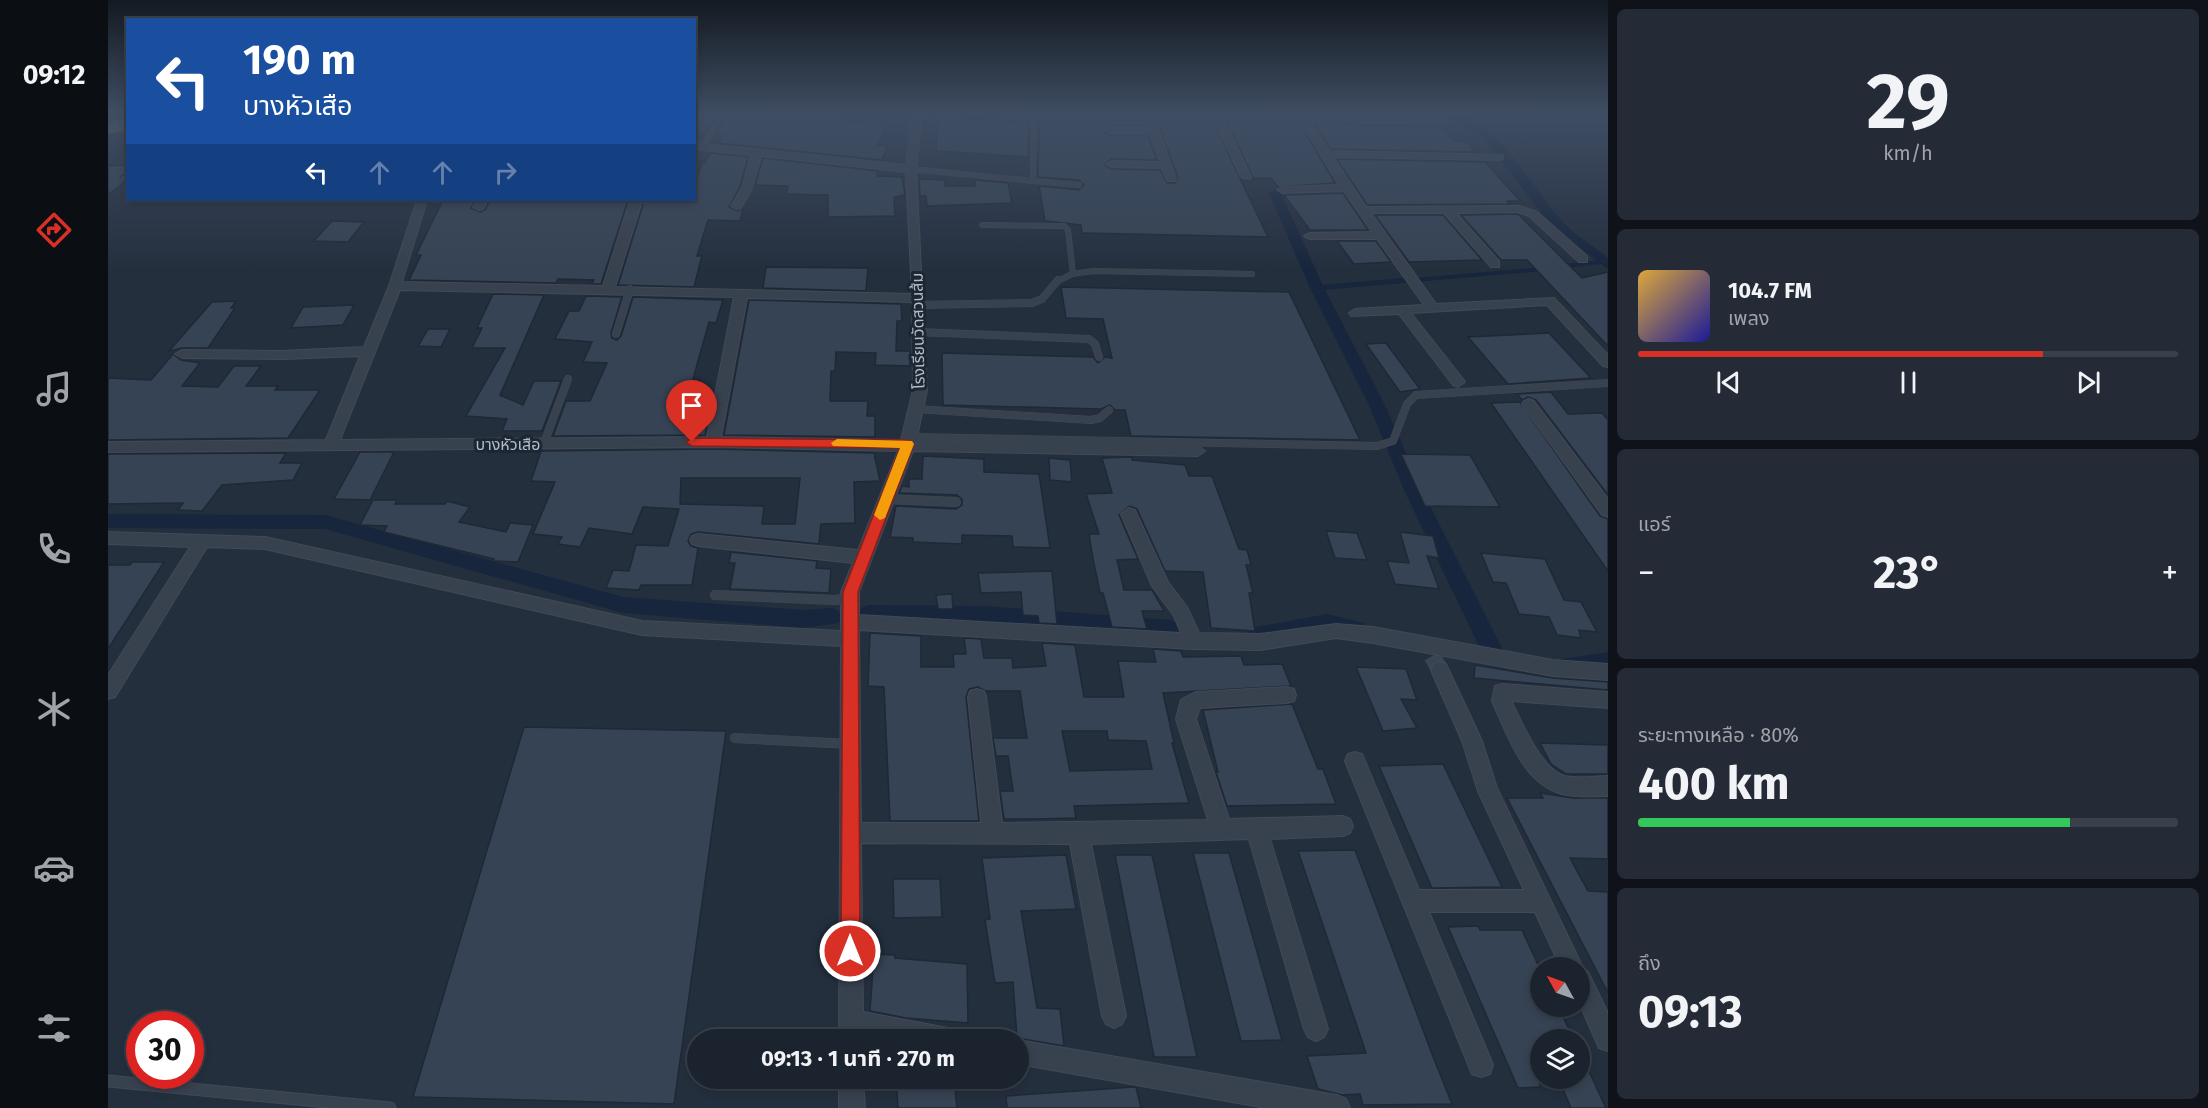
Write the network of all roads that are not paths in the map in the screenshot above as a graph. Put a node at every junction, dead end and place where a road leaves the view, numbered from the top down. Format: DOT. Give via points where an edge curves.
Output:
graph roads {
  1 [pos="1166,165"];
  2 [pos="753,166"];
  3 [pos="876,166"];
  4 [pos="910,166"];
  5 [pos="1033,166"];
  6 [pos="1241,166"];
  7 [pos="1333,166"];
  8 [pos="910,169"];
  9 [pos="1246,177"];
  10 [pos="1171,179"];
  11 [pos="1033,181"];
  12 [pos="1079,185"];
  13 [pos="1347,188"];
  14 [pos="1282,190"];
  15 [pos="422,201"];
  16 [pos="635,204"];
  17 [pos="737,206"];
  18 [pos="1447,209"];
  19 [pos="1364,210"];
  20 [pos="982,225"];
  21 [pos="1382,235"];
  22 [pos="1310,236"];
  23 [pos="1583,259"];
  24 [pos="1495,264"];
  25 [pos="1073,274"];
  26 [pos="1252,274"];
  27 [pos="394,286"];
  28 [pos="608,289"];
  29 [pos="630,289"];
  30 [pos="741,294"];
  31 [pos="918,301"];
  32 [pos="1432,308"];
  33 [pos="1402,310"];
  34 [pos="1355,313"];
  35 [pos="917,332"];
  36 [pos="616,334"];
  37 [pos="369,351"];
  38 [pos="182,354"];
  39 [pos="1099,357"];
  40 [pos="1608,363"];
  41 [pos="568,379"];
  42 [pos="1458,382"];
  43 [pos="1608,383"];
  44 [pos="1529,404"];
  45 [pos="916,409"];
  46 [pos="1109,410"];
  47 [pos="909,440"];
  48 [pos="1393,441"];
  49 [pos="713,442"];
  50 [pos="544,444"];
  51 [pos="331,445"];
  52 [pos="1377,446"];
  53 [pos="108,447"];
  54 [pos="1198,451"];
  55 [pos="886,499"];
  56 [pos="956,502"];
  57 [pos="1608,511"];
  58 [pos="1129,514"];
  59 [pos="108,538"];
  60 [pos="698,540"];
  61 [pos="202,541"];
  62 [pos="863,557"];
  63 [pos="715,595"];
  64 [pos="850,598"];
  65 [pos="850,631"];
  66 [pos="1193,641"];
  67 [pos="1433,657"];
  68 [pos="1608,672"];
  69 [pos="108,691"];
  70 [pos="1287,695"];
  71 [pos="977,697"];
  72 [pos="1608,700"];
  73 [pos="735,738"];
  74 [pos="850,744"];
  75 [pos="1355,761"];
  76 [pos="1608,786"];
  77 [pos="1343,826"];
  78 [pos="1256,828"];
  79 [pos="1222,830"];
  80 [pos="849,832"];
  81 [pos="993,833"];
  82 [pos="1079,834"];
  83 [pos="1413,901"];
  84 [pos="1541,901"];
  85 [pos="1568,957"];
  86 [pos="1590,1001"];
  87 [pos="1114,1016"];
  88 [pos="851,1029"];
  89 [pos="1316,1029"];
  90 [pos="1608,1039"];
  91 [pos="1029,1054"];
  92 [pos="1481,1065"];
  93 [pos="108,1081"];
  94 [pos="851,1089"];
  95 [pos="390,1108"];
  96 [pos="852,1108"];
  97 [pos="1336,1108"];
  1 -- 10 [label="street"];
  2 -- 17 [label="street"];
  3 -- 8 [label="street"];
  4 -- 8 [label="street, โรงเรียนวัดสวนส้ม"];
  5 -- 11 [label="lane"];
  6 -- 9 [label="street"];
  7 -- 13 [label="street"];
  8 -- 11 [label="lane"];
  8 -- 31 [label="street, โรงเรียนวัดสวนส้ม"];
  11 -- 12 [label="lane"];
  13 -- 14 [label="street"];
  13 -- 19 [label="street"];
  15 -- 27 [label="street"];
  16 -- 28 [label="street"];
  18 -- 19 [label="street"];
  18 -- 23 [label="street" via="1524,210"];
  18 -- 24 [label="street"];
  19 -- 21 [label="street"];
  20 -- 25 [label="lane" via="1064,226 1068,230"];
  21 -- 22 [label="street"];
  21 -- 32 [label="street"];
  25 -- 26 [label="lane"];
  25 -- 31 [label="lane" via="1058,280 1041,302"];
  27 -- 28 [label="street"];
  27 -- 37 [label="street"];
  28 -- 29 [label="street"];
  29 -- 30 [label="street"];
  29 -- 36 [label="lane"];
  30 -- 31 [label="street"];
  30 -- 49 [label="street"];
  31 -- 35 [label="street, โรงเรียนวัดสวนส้ม"];
  32 -- 33 [label="street"];
  32 -- 40 [label="street" via="1550,301"];
  33 -- 34 [label="street"];
  33 -- 42 [label="street"];
  35 -- 39 [label="lane" via="1089,339"];
  35 -- 45 [label="street, โรงเรียนวัดสวนส้ม" via="920,390"];
  37 -- 38 [label="street"];
  37 -- 51 [label="street"];
  41 -- 50 [label="lane"];
  43 -- 48 [label="lane" via="1416,395 1407,404"];
  44 -- 57 [label="street"];
  45 -- 46 [label="lane" via="1091,420"];
  45 -- 47 [label="street, โรงเรียนวัดสวนส้ม"];
  47 -- 49 [label="street, บางหัวเสือ"];
  47 -- 52 [label="lane"];
  47 -- 54 [label="street, บางหัวเสือ"];
  47 -- 55 [label="street, โรงเรียนวัดสวนส้ม"];
  48 -- 52 [label="lane"];
  49 -- 50 [label="street, บางหัวเสือ"];
  50 -- 51 [label="street, บางหัวเสือ"];
  51 -- 53 [label="street, บางหัวเสือ"];
  55 -- 56 [label="lane"];
  55 -- 62 [label="street, โรงเรียนวัดสวนส้ม"];
  58 -- 66 [label="street" via="1161,586 1181,612"];
  59 -- 61 [label="street"];
  60 -- 62 [label="street"];
  61 -- 65 [label="street" via="265,543 642,628"];
  61 -- 69 [label="street"];
  62 -- 64 [label="street, โรงเรียนวัดสวนส้ม"];
  63 -- 64 [label="lane"];
  64 -- 65 [label="street, โรงเรียนวัดสวนส้ม"];
  65 -- 66 [label="street" via="968,627"];
  65 -- 74 [label="street, โรงเรียนวัดสวนส้ม"];
  66 -- 67 [label="street" via="1260,642 1336,631"];
  67 -- 68 [label="street"];
  67 -- 84 [label="street" via="1472,741 1488,791"];
  70 -- 79 [label="street" via="1196,700 1188,706 1186,719"];
  71 -- 81 [label="street"];
  72 -- 76 [label="street" via="1502,692 1501,701 1545,777 1562,784"];
  73 -- 74 [label="lane"];
  74 -- 80 [label="street, โรงเรียนวัดสวนส้ม"];
  75 -- 83 [label="street"];
  77 -- 78 [label="street"];
  78 -- 79 [label="street"];
  78 -- 89 [label="street"];
  79 -- 82 [label="street"];
  80 -- 81 [label="street"];
  80 -- 88 [label="street, โรงเรียนวัดสวนส้ม"];
  81 -- 82 [label="street"];
  82 -- 87 [label="street"];
  83 -- 84 [label="street"];
  83 -- 92 [label="street"];
  84 -- 85 [label="street"];
  86 -- 90 [label="street"];
  91 -- 97 [label="street"];
  93 -- 95 [label="lane"];
  94 -- 96 [label="street"];
}
